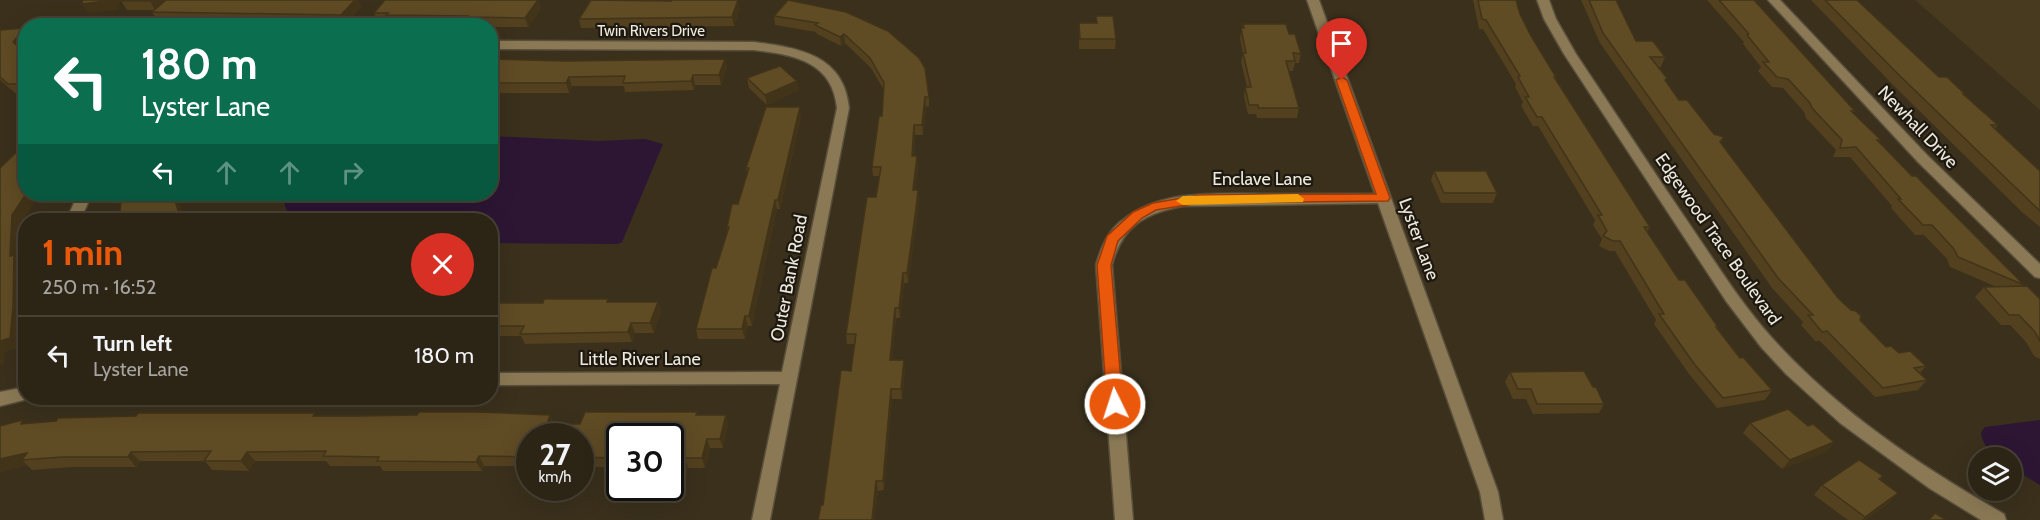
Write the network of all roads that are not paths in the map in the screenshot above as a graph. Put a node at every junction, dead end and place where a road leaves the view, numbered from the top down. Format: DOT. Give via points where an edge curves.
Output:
graph roads {
  1 [pos="1313,0"];
  2 [pos="1543,0"];
  3 [pos="1774,0"];
  4 [pos="498,45"];
  5 [pos="809,58"];
  6 [pos="1384,198"];
  7 [pos="2040,273"];
  8 [pos="789,378"];
  9 [pos="498,379"];
  10 [pos="18,395"];
  11 [pos="0,399"];
  12 [pos="761,520"];
  13 [pos="1124,520"];
  14 [pos="1494,520"];
  15 [pos="1997,520"];
  1 -- 6 [label="street, Lyster Lane"];
  2 -- 15 [label="street, Edgewood Trace Boulevard" via="1570,54 1724,288 1769,345 1859,428 1904,462"];
  3 -- 7 [label="street, Newhall Drive" via="1923,159"];
  4 -- 5 [label="street, Twin Rivers Drive" via="754,46"];
  5 -- 8 [label="street, Outer Bank Road" via="832,74 840,85 843,101"];
  6 -- 13 [label="street, Enclave Lane" via="1177,201 1137,215 1112,240 1104,265"];
  6 -- 14 [label="street, Lyster Lane" via="1489,492"];
  8 -- 9 [label="street, Little River Lane"];
  8 -- 12 [label="street, Outer Bank Road"];
  10 -- 11 [label="street"];
}
